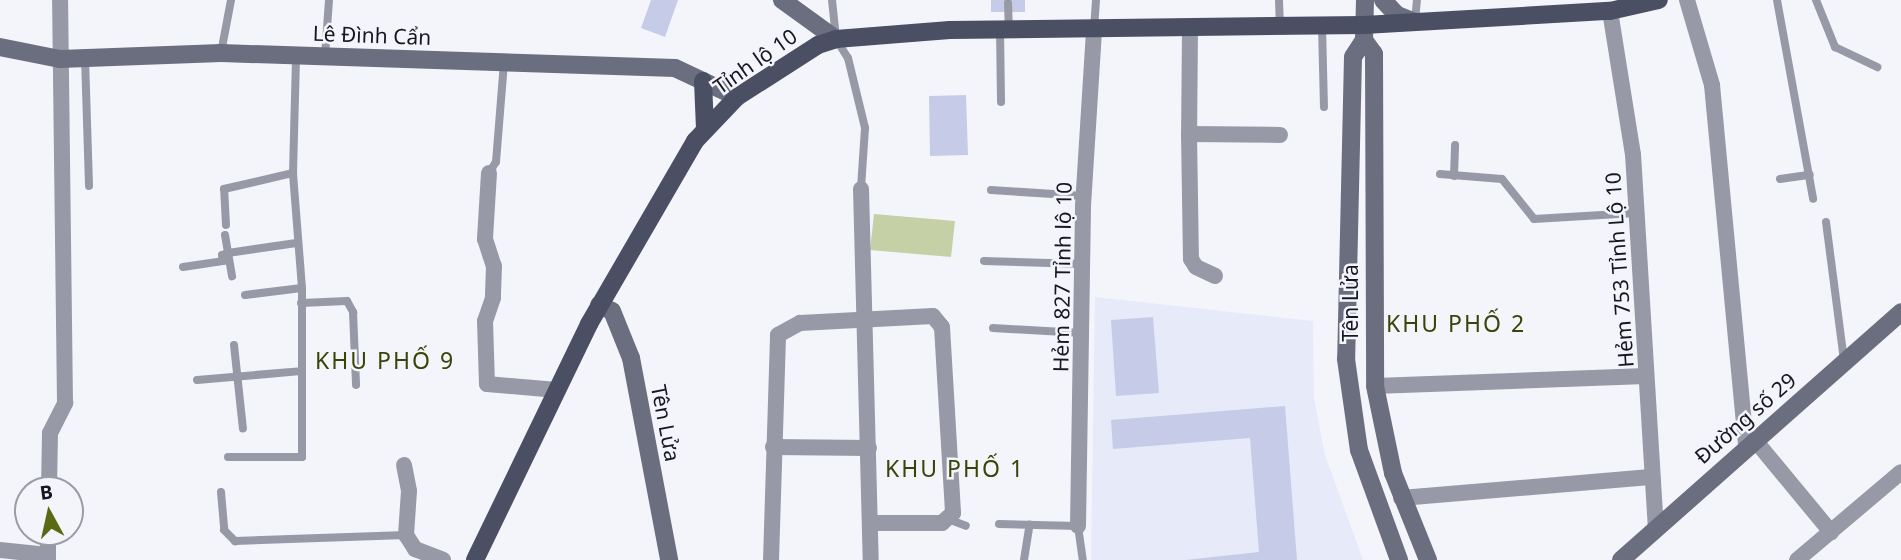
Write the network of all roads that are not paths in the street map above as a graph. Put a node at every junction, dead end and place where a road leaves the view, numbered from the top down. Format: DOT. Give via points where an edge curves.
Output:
graph roads {
  1 [pos="60,0"];
  2 [pos="231,0"];
  3 [pos="329,0"];
  4 [pos="782,0"];
  5 [pos="832,0"];
  6 [pos="1096,0"];
  7 [pos="1279,0"];
  8 [pos="1365,0"];
  9 [pos="1383,0"];
  10 [pos="1417,0"];
  11 [pos="1659,0"];
  12 [pos="1687,0"];
  13 [pos="1777,0"];
  14 [pos="1816,0"];
  15 [pos="1008,3"];
  16 [pos="1628,3"];
  17 [pos="1610,11"];
  18 [pos="1415,22"];
  19 [pos="1322,26"];
  20 [pos="1281,27"];
  21 [pos="1190,28"];
  22 [pos="1004,29"];
  23 [pos="1094,29"];
  24 [pos="1364,33"];
  25 [pos="836,39"];
  26 [pos="0,47"];
  27 [pos="221,53"];
  28 [pos="296,56"];
  29 [pos="326,56"];
  30 [pos="85,58"];
  31 [pos="60,59"];
  32 [pos="504,62"];
  33 [pos="1877,67"];
  34 [pos="703,81"];
  35 [pos="737,97"];
  36 [pos="1001,102"];
  37 [pos="1324,107"];
  38 [pos="705,129"];
  39 [pos="1189,134"];
  40 [pos="1280,135"];
  41 [pos="1455,145"];
  42 [pos="293,173"];
  43 [pos="489,173"];
  44 [pos="1440,174"];
  45 [pos="1810,175"];
  46 [pos="1454,176"];
  47 [pos="1780,178"];
  48 [pos="89,186"];
  49 [pos="862,188"];
  50 [pos="991,190"];
  51 [pos="1084,196"];
  52 [pos="1813,200"];
  53 [pos="1636,213"];
  54 [pos="1826,222"];
  55 [pos="226,225"];
  56 [pos="225,235"];
  57 [pos="296,243"];
  58 [pos="228,253"];
  59 [pos="985,261"];
  60 [pos="1082,264"];
  61 [pos="183,267"];
  62 [pos="232,276"];
  63 [pos="1215,276"];
  64 [pos="302,288"];
  65 [pos="245,295"];
  66 [pos="301,303"];
  67 [pos="599,305"];
  68 [pos="1901,312"];
  69 [pos="865,318"];
  70 [pos="993,328"];
  71 [pos="1081,332"];
  72 [pos="234,345"];
  73 [pos="1843,362"];
  74 [pos="301,370"];
  75 [pos="237,374"];
  76 [pos="1646,376"];
  77 [pos="197,380"];
  78 [pos="356,385"];
  79 [pos="1375,386"];
  80 [pos="557,390"];
  81 [pos="243,429"];
  82 [pos="1750,442"];
  83 [pos="773,447"];
  84 [pos="869,448"];
  85 [pos="228,457"];
  86 [pos="404,465"];
  87 [pos="1901,472"];
  88 [pos="49,476"];
  89 [pos="1650,477"];
  90 [pos="221,492"];
  91 [pos="1401,498"];
  92 [pos="948,519"];
  93 [pos="870,523"];
  94 [pos="999,524"];
  95 [pos="1030,524"];
  96 [pos="966,526"];
  97 [pos="1077,526"];
  98 [pos="1656,528"];
  99 [pos="1831,531"];
  100 [pos="406,535"];
  101 [pos="0,550"];
  102 [pos="48,557"];
  103 [pos="443,560"];
  104 [pos="475,560"];
  105 [pos="670,560"];
  106 [pos="771,560"];
  107 [pos="871,560"];
  108 [pos="1024,560"];
  109 [pos="1083,560"];
  110 [pos="1399,560"];
  111 [pos="1428,560"];
  112 [pos="1620,560"];
  113 [pos="1797,560"];
  1 -- 31 [label="street"];
  2 -- 27 [label="lane"];
  3 -- 29 [label="lane"];
  4 -- 25 [label="street"];
  5 -- 25 [label="lane"];
  6 -- 23 [label="lane"];
  7 -- 20 [label="lane"];
  8 -- 24 [label="street"];
  9 -- 18 [label="street" via="1397,15"];
  10 -- 18 [label="lane"];
  11 -- 16 [label="main road, Tỉnh lộ 10"];
  12 -- 82 [label="street" via="1712,85"];
  13 -- 45 [label="lane"];
  14 -- 33 [label="lane" via="1835,47"];
  15 -- 22 [label="lane"];
  16 -- 17 [label="main road, Tỉnh lộ 10"];
  17 -- 18 [label="main road, Tỉnh lộ 10"];
  17 -- 53 [label="street, Hẻm 753 Tỉnh Lộ 10" via="1633,154"];
  18 -- 24 [label="main road, Tỉnh lộ 10"];
  19 -- 20 [label="main road, Tỉnh lộ 10"];
  19 -- 24 [label="main road, Tỉnh lộ 10"];
  19 -- 37 [label="lane"];
  20 -- 21 [label="main road, Tỉnh lộ 10"];
  21 -- 23 [label="main road, Tỉnh lộ 10"];
  21 -- 39 [label="street"];
  22 -- 23 [label="main road, Tỉnh lộ 10"];
  22 -- 25 [label="main road, Tỉnh lộ 10"];
  22 -- 36 [label="lane"];
  23 -- 51 [label="street, Hẻm 827 Tỉnh lộ 10"];
  24 -- 79 [label="street, Tên Lửa" via="1374,54"];
  24 -- 110 [label="street, Tên Lửa" via="1353,57 1346,359 1362,460"];
  25 -- 35 [label="main road, Tỉnh lộ 10" via="807,50"];
  25 -- 49 [label="lane" via="848,58 865,128"];
  26 -- 31 [label="street, Lê Đình Cẩn"];
  27 -- 28 [label="street, Lê Đình Cẩn"];
  27 -- 30 [label="street, Lê Đình Cẩn"];
  28 -- 29 [label="street, Lê Đình Cẩn"];
  28 -- 42 [label="lane"];
  29 -- 32 [label="street, Lê Đình Cẩn"];
  30 -- 31 [label="street, Lê Đình Cẩn"];
  30 -- 48 [label="lane"];
  31 -- 88 [label="street" via="65,403 50,433"];
  32 -- 34 [label="street, Lê Đình Cẩn" via="675,68"];
  32 -- 43 [label="lane" via="496,162"];
  34 -- 35 [label="street, Lê Đình Cẩn"];
  34 -- 38 [label="main road"];
  35 -- 38 [label="main road, Tỉnh lộ 10"];
  38 -- 67 [label="main road, Tỉnh lộ 10"];
  39 -- 40 [label="street"];
  39 -- 63 [label="street" via="1191,259 1196,267"];
  41 -- 46 [label="lane"];
  42 -- 55 [label="lane" via="224,188"];
  42 -- 57 [label="lane"];
  43 -- 80 [label="street" via="485,239 494,266 493,298 485,321 487,384"];
  44 -- 46 [label="lane"];
  45 -- 47 [label="lane"];
  45 -- 52 [label="lane"];
  46 -- 53 [label="lane" via="1502,179 1534,219"];
  49 -- 69 [label="street"];
  50 -- 51 [label="lane"];
  51 -- 60 [label="street, Hẻm 827 Tỉnh lộ 10"];
  53 -- 76 [label="street, Hẻm 753 Tỉnh Lộ 10"];
  54 -- 73 [label="lane"];
  56 -- 58 [label="lane"];
  57 -- 58 [label="lane"];
  57 -- 64 [label="lane"];
  58 -- 61 [label="lane" via="222,255 223,261"];
  58 -- 62 [label="lane"];
  59 -- 60 [label="lane"];
  60 -- 71 [label="street, Hẻm 827 Tỉnh lộ 10"];
  64 -- 65 [label="lane"];
  64 -- 66 [label="lane"];
  66 -- 74 [label="lane"];
  66 -- 78 [label="lane" via="346,301 353,312"];
  67 -- 80 [label="main road, Tỉnh lộ 10"];
  67 -- 105 [label="street, Tên Lửa" via="612,311 631,358"];
  68 -- 73 [label="street, Đường số 29"];
  69 -- 83 [label="street" via="791,325 778,335"];
  69 -- 84 [label="street"];
  69 -- 92 [label="street" via="928,315 940,322 954,507"];
  70 -- 71 [label="lane"];
  71 -- 97 [label="street, Hẻm 827 Tỉnh lộ 10"];
  72 -- 75 [label="lane"];
  73 -- 82 [label="street, Đường số 29"];
  74 -- 75 [label="lane"];
  74 -- 85 [label="lane" via="302,457"];
  75 -- 77 [label="lane"];
  75 -- 81 [label="lane"];
  76 -- 79 [label="street"];
  76 -- 89 [label="street, Hẻm 753 Tỉnh Lộ 10"];
  79 -- 91 [label="street, Tên Lửa"];
  80 -- 104 [label="main road, Tỉnh lộ 10"];
  82 -- 98 [label="street, Đường số 29"];
  82 -- 99 [label="street"];
  83 -- 84 [label="street"];
  83 -- 106 [label="street"];
  84 -- 93 [label="street"];
  86 -- 100 [label="street" via="409,491"];
  87 -- 99 [label="street"];
  89 -- 91 [label="street"];
  89 -- 98 [label="street, Hẻm 753 Tỉnh Lộ 10"];
  90 -- 100 [label="lane" via="225,530 235,541"];
  91 -- 111 [label="street, Tên Lửa"];
  92 -- 93 [label="street"];
  92 -- 96 [label="lane"];
  93 -- 107 [label="street"];
  94 -- 95 [label="lane"];
  95 -- 97 [label="lane"];
  95 -- 108 [label="lane"];
  97 -- 109 [label="lane"];
  98 -- 112 [label="street, Đường số 29"];
  99 -- 113 [label="street"];
  100 -- 103 [label="street" via="415,549"];
  101 -- 102 [label="street"];
}
